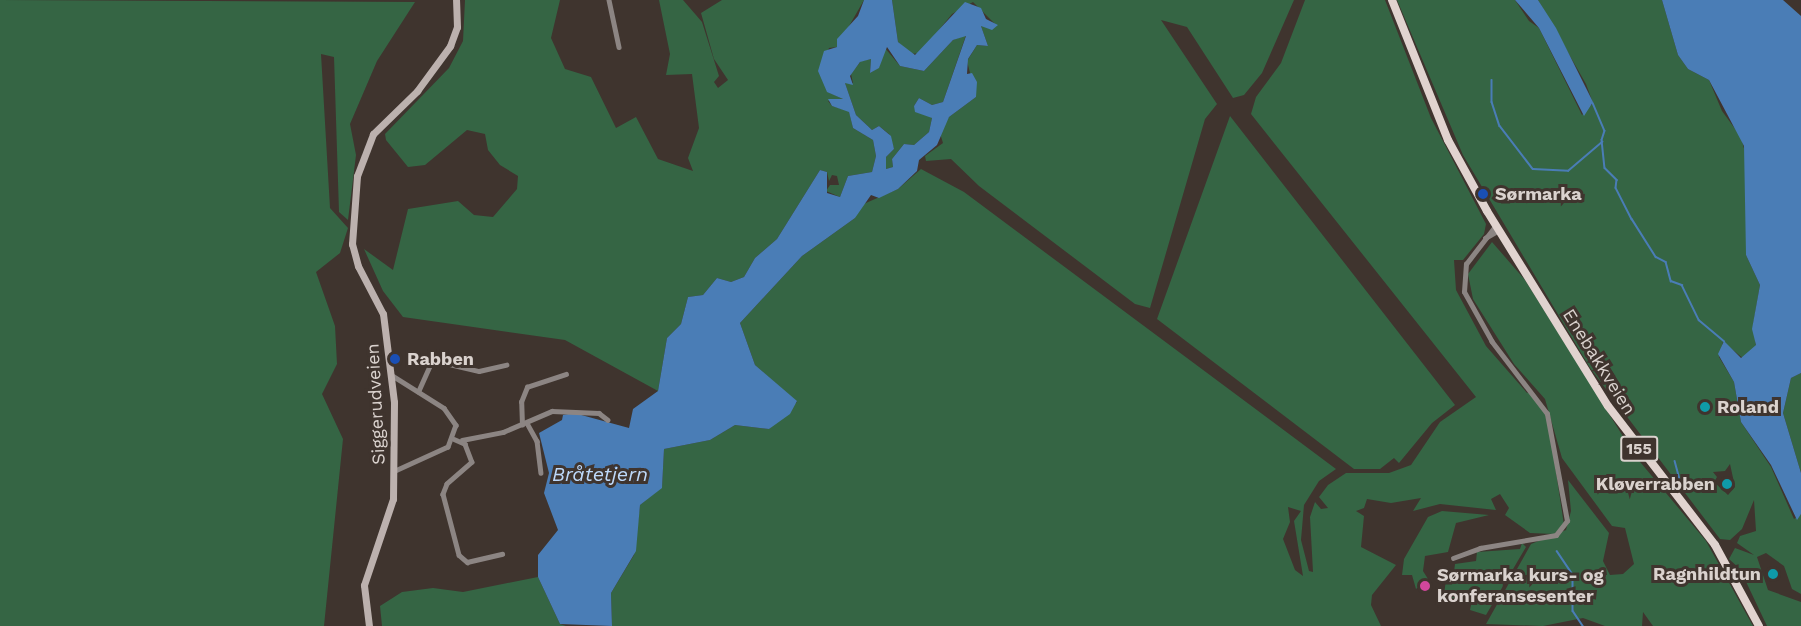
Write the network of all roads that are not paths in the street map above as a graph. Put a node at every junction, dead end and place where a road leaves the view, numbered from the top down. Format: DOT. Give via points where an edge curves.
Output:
graph roads {
  1 [pos="456,0"];
  2 [pos="609,0"];
  3 [pos="1392,0"];
  4 [pos="619,47"];
  5 [pos="1498,228"];
  6 [pos="506,365"];
  7 [pos="566,375"];
  8 [pos="393,376"];
  9 [pos="418,392"];
  10 [pos="608,420"];
  11 [pos="525,424"];
  12 [pos="454,439"];
  13 [pos="462,441"];
  14 [pos="395,471"];
  15 [pos="540,473"];
  16 [pos="502,554"];
  17 [pos="1453,558"];
  18 [pos="369,626"];
  19 [pos="1759,626"];
  1 -- 8 [label="main road, Siggerudveien" via="457,27 450,46 417,91 373,134 359,167 354,253 383,314"];
  2 -- 4 [label="street"];
  3 -- 5 [label="main road, Enebakkveien / 155" via="1448,140"];
  5 -- 17 [label="street" via="1485,238 1464,267 1464,292 1496,348 1548,414 1567,521 1556,535 1480,548"];
  5 -- 19 [label="main road, Enebakkveien / 155" via="1608,406 1715,545"];
  6 -- 9 [label="street" via="479,371 432,360"];
  7 -- 11 [label="street" via="527,387 521,402"];
  8 -- 9 [label="street"];
  8 -- 14 [label="main road, Siggerudveien"];
  9 -- 12 [label="street" via="451,414 456,425"];
  10 -- 11 [label="street" via="599,413 563,410"];
  11 -- 13 [label="street"];
  11 -- 15 [label="street" via="537,441"];
  12 -- 13 [label="street"];
  12 -- 14 [label="street" via="434,457"];
  13 -- 16 [label="street" via="471,467 447,484 443,494 459,555 467,562"];
  14 -- 18 [label="main road, Siggerudveien" via="392,504 364,585"];
}
